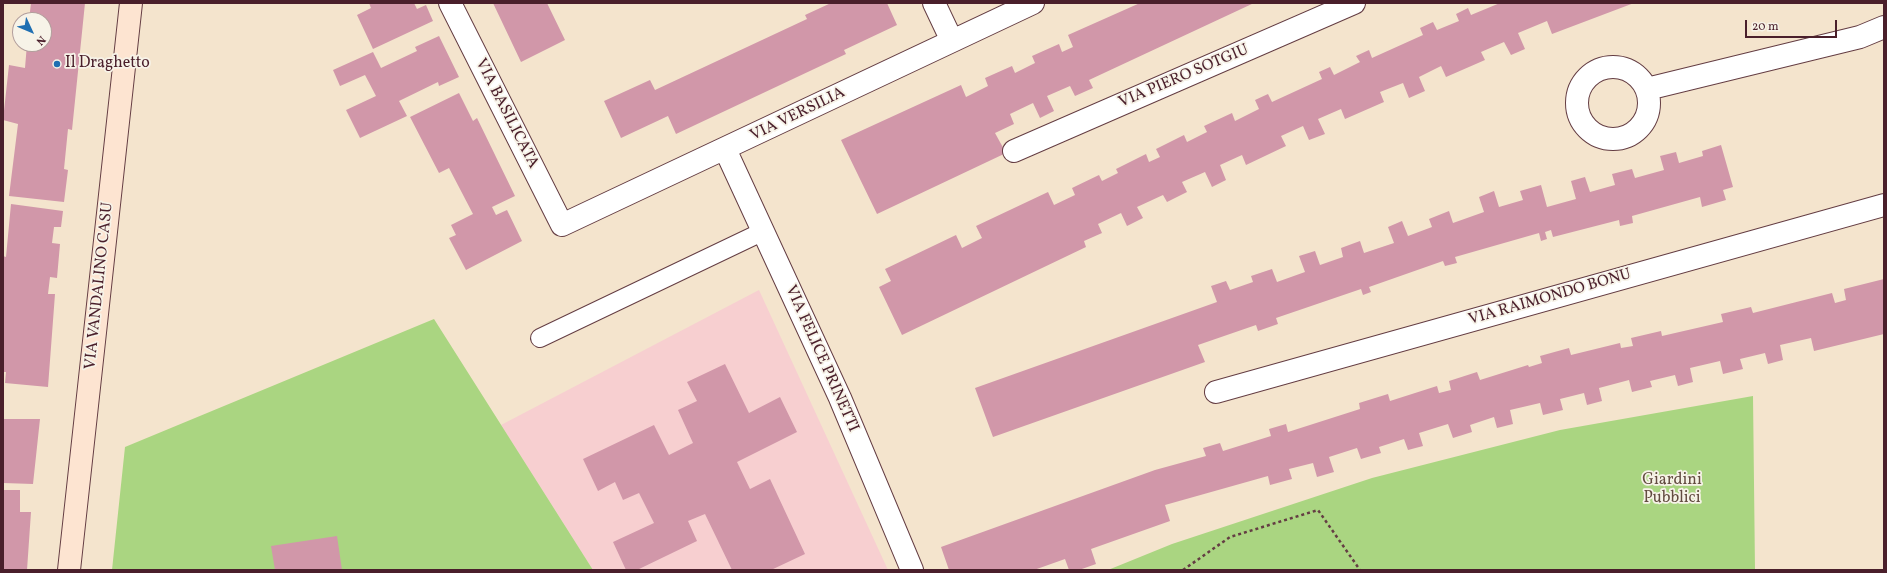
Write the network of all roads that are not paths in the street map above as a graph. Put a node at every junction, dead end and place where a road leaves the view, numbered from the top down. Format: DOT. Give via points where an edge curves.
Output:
graph roads {
  1 [pos="131,3"];
  2 [pos="450,3"];
  3 [pos="934,3"];
  4 [pos="1033,3"];
  5 [pos="1354,3"];
  6 [pos="1884,27"];
  7 [pos="952,41"];
  8 [pos="1647,89"];
  9 [pos="725,149"];
  10 [pos="1014,151"];
  11 [pos="1884,205"];
  12 [pos="562,225"];
  13 [pos="764,231"];
  14 [pos="540,338"];
  15 [pos="1216,392"];
  16 [pos="68,570"];
  17 [pos="912,570"];
  1 -- 16 [label="main road, VIA VANDALINO CASU"];
  2 -- 12 [label="street, VIA BASILICATA"];
  3 -- 7 [label="street"];
  4 -- 7 [label="street, VIA VERSILIA"];
  5 -- 10 [label="street, VIA PIERO SOTGIU"];
  6 -- 8 [label="street" via="1860,37"];
  7 -- 9 [label="street, VIA VERSILIA"];
  9 -- 12 [label="street, VIA VERSILIA"];
  9 -- 13 [label="street, VIA FELICE PRINETTI"];
  11 -- 15 [label="street, VIA RAIMONDO BONU"];
  13 -- 14 [label="lane"];
  13 -- 17 [label="street, VIA FELICE PRINETTI" via="840,398"];
}
